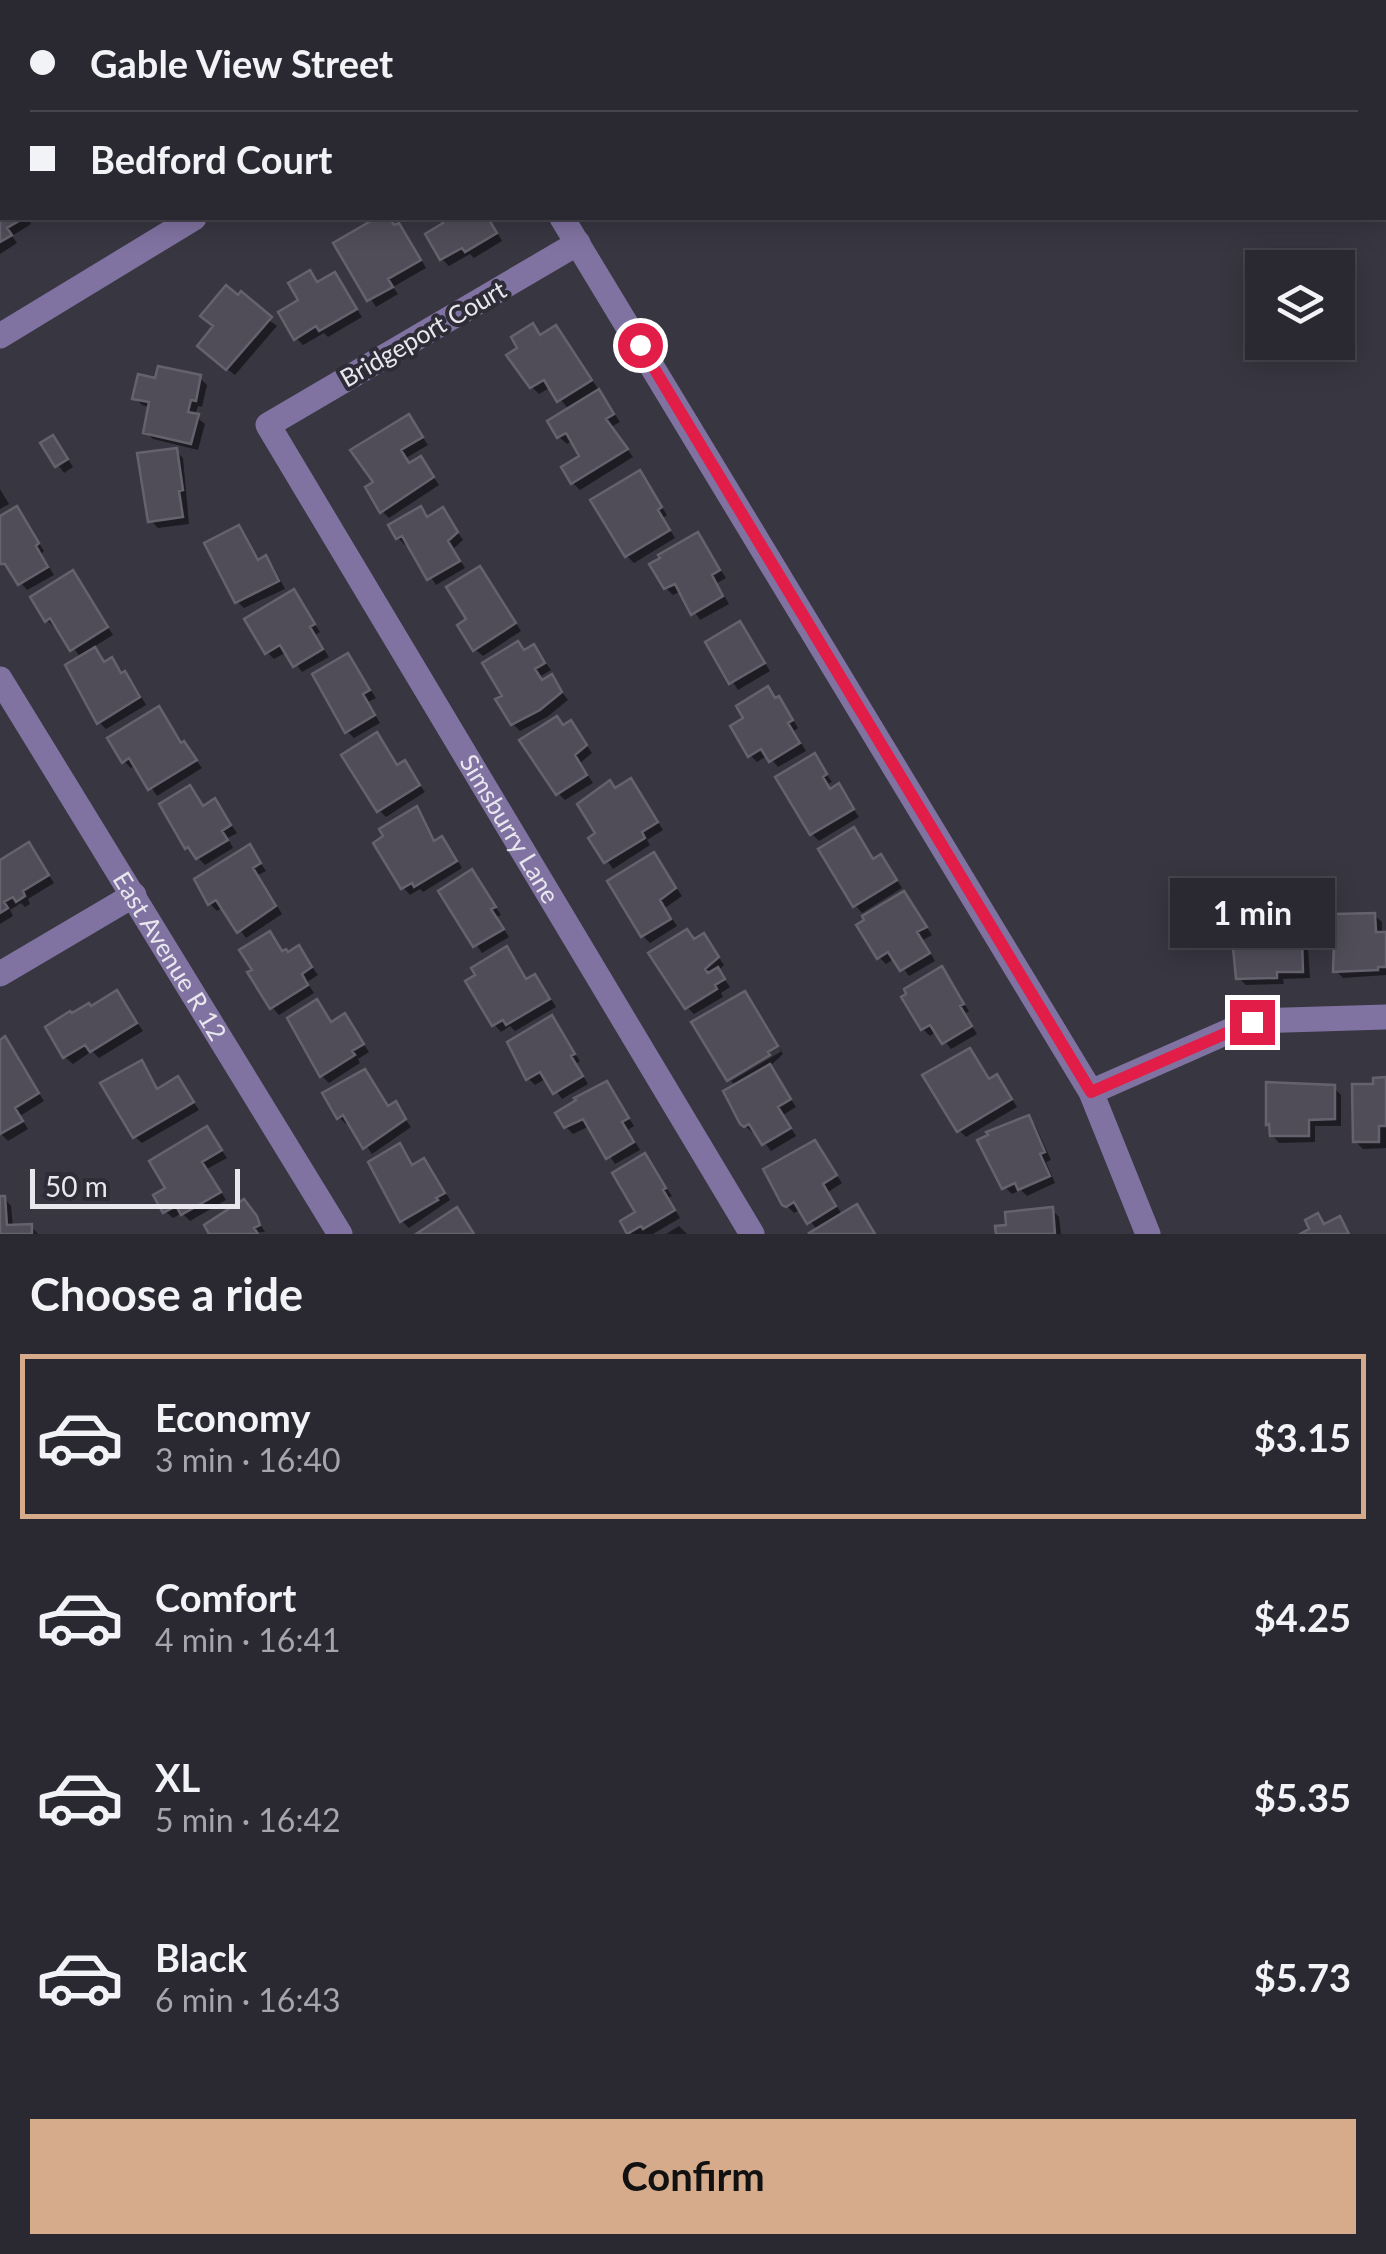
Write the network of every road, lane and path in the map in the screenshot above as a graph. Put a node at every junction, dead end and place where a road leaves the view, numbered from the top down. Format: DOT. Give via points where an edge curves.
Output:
graph roads {
  1 [pos="191,220"];
  2 [pos="563,220"];
  3 [pos="578,243"];
  4 [pos="0,336"];
  5 [pos="268,425"];
  6 [pos="0,679"];
  7 [pos="134,896"];
  8 [pos="0,974"];
  9 [pos="1386,1018"];
  10 [pos="1091,1092"];
  11 [pos="340,1234"];
  12 [pos="752,1234"];
  13 [pos="1148,1234"];
  1 -- 4 [label="street"];
  2 -- 3 [label="street"];
  3 -- 5 [label="street, Bridgeport Court"];
  3 -- 10 [label="street"];
  5 -- 12 [label="street, Simsburry Lane"];
  6 -- 7 [label="street, East Avenue R 12"];
  7 -- 8 [label="street"];
  7 -- 11 [label="street, East Avenue R 12"];
  9 -- 10 [label="street" via="1252,1022"];
  10 -- 13 [label="street"];
}
